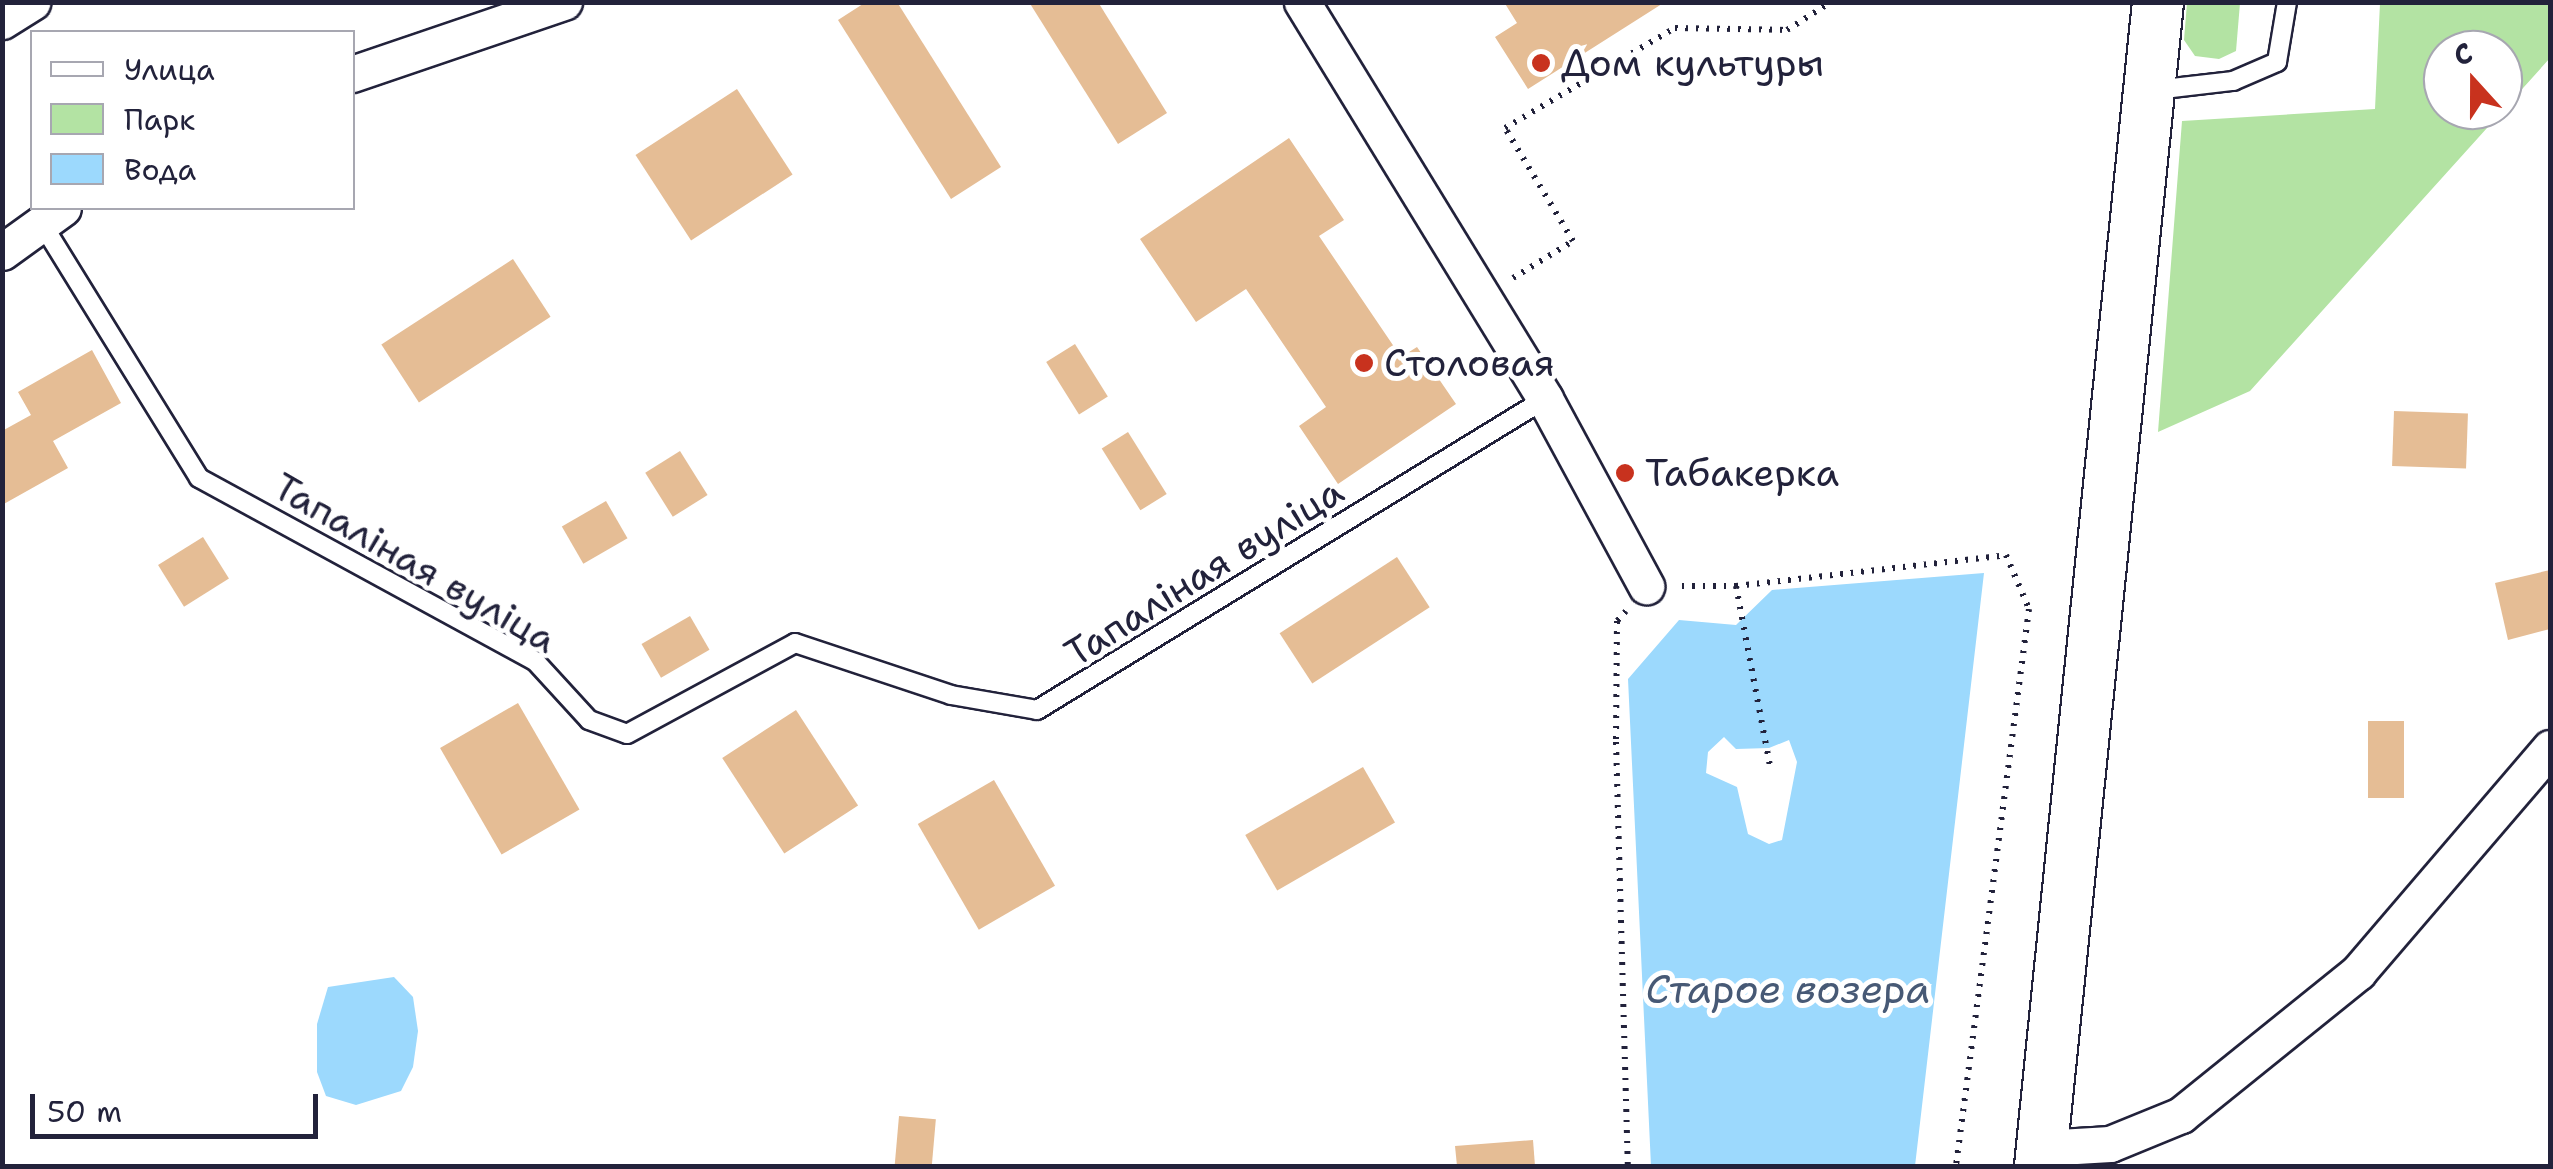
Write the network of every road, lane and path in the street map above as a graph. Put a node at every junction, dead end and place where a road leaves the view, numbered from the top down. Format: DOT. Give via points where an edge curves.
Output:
graph roads {
  1 [pos="33,2"];
  2 [pos="564,2"];
  3 [pos="1302,2"];
  4 [pos="1830,2"];
  5 [pos="2158,2"];
  6 [pos="2287,2"];
  7 [pos="2,21"];
  8 [pos="355,73"];
  9 [pos="2149,90"];
  10 [pos="52,215"];
  11 [pos="2,252"];
  12 [pos="1482,297"];
  13 [pos="1545,399"];
  14 [pos="1646,586"];
  15 [pos="1736,586"];
  16 [pos="2550,748"];
  17 [pos="1771,771"];
  18 [pos="2041,1157"];
  19 [pos="1628,1166"];
  20 [pos="1956,1166"];
  1 -- 7 [label="street"];
  2 -- 8 [label="street"];
  3 -- 12 [label="street"];
  4 -- 12 [label="path" via="1786,30 1675,28 1505,128 1573,241"];
  5 -- 9 [label="main road"];
  6 -- 9 [label="lane" via="2277,62 2233,81"];
  9 -- 18 [label="main road"];
  10 -- 11 [label="street"];
  10 -- 13 [label="lane, Тапаліная вуліца" via="198,478 534,661 589,720 628,734 795,643 952,695 1037,710"];
  12 -- 13 [label="street"];
  13 -- 14 [label="street"];
  14 -- 15 [label="path"];
  14 -- 19 [label="path" via="1617,621"];
  15 -- 17 [label="path"];
  15 -- 20 [label="path" via="2006,555 2028,609"];
  16 -- 18 [label="street" via="2358,972 2181,1115 2110,1144"];
}
